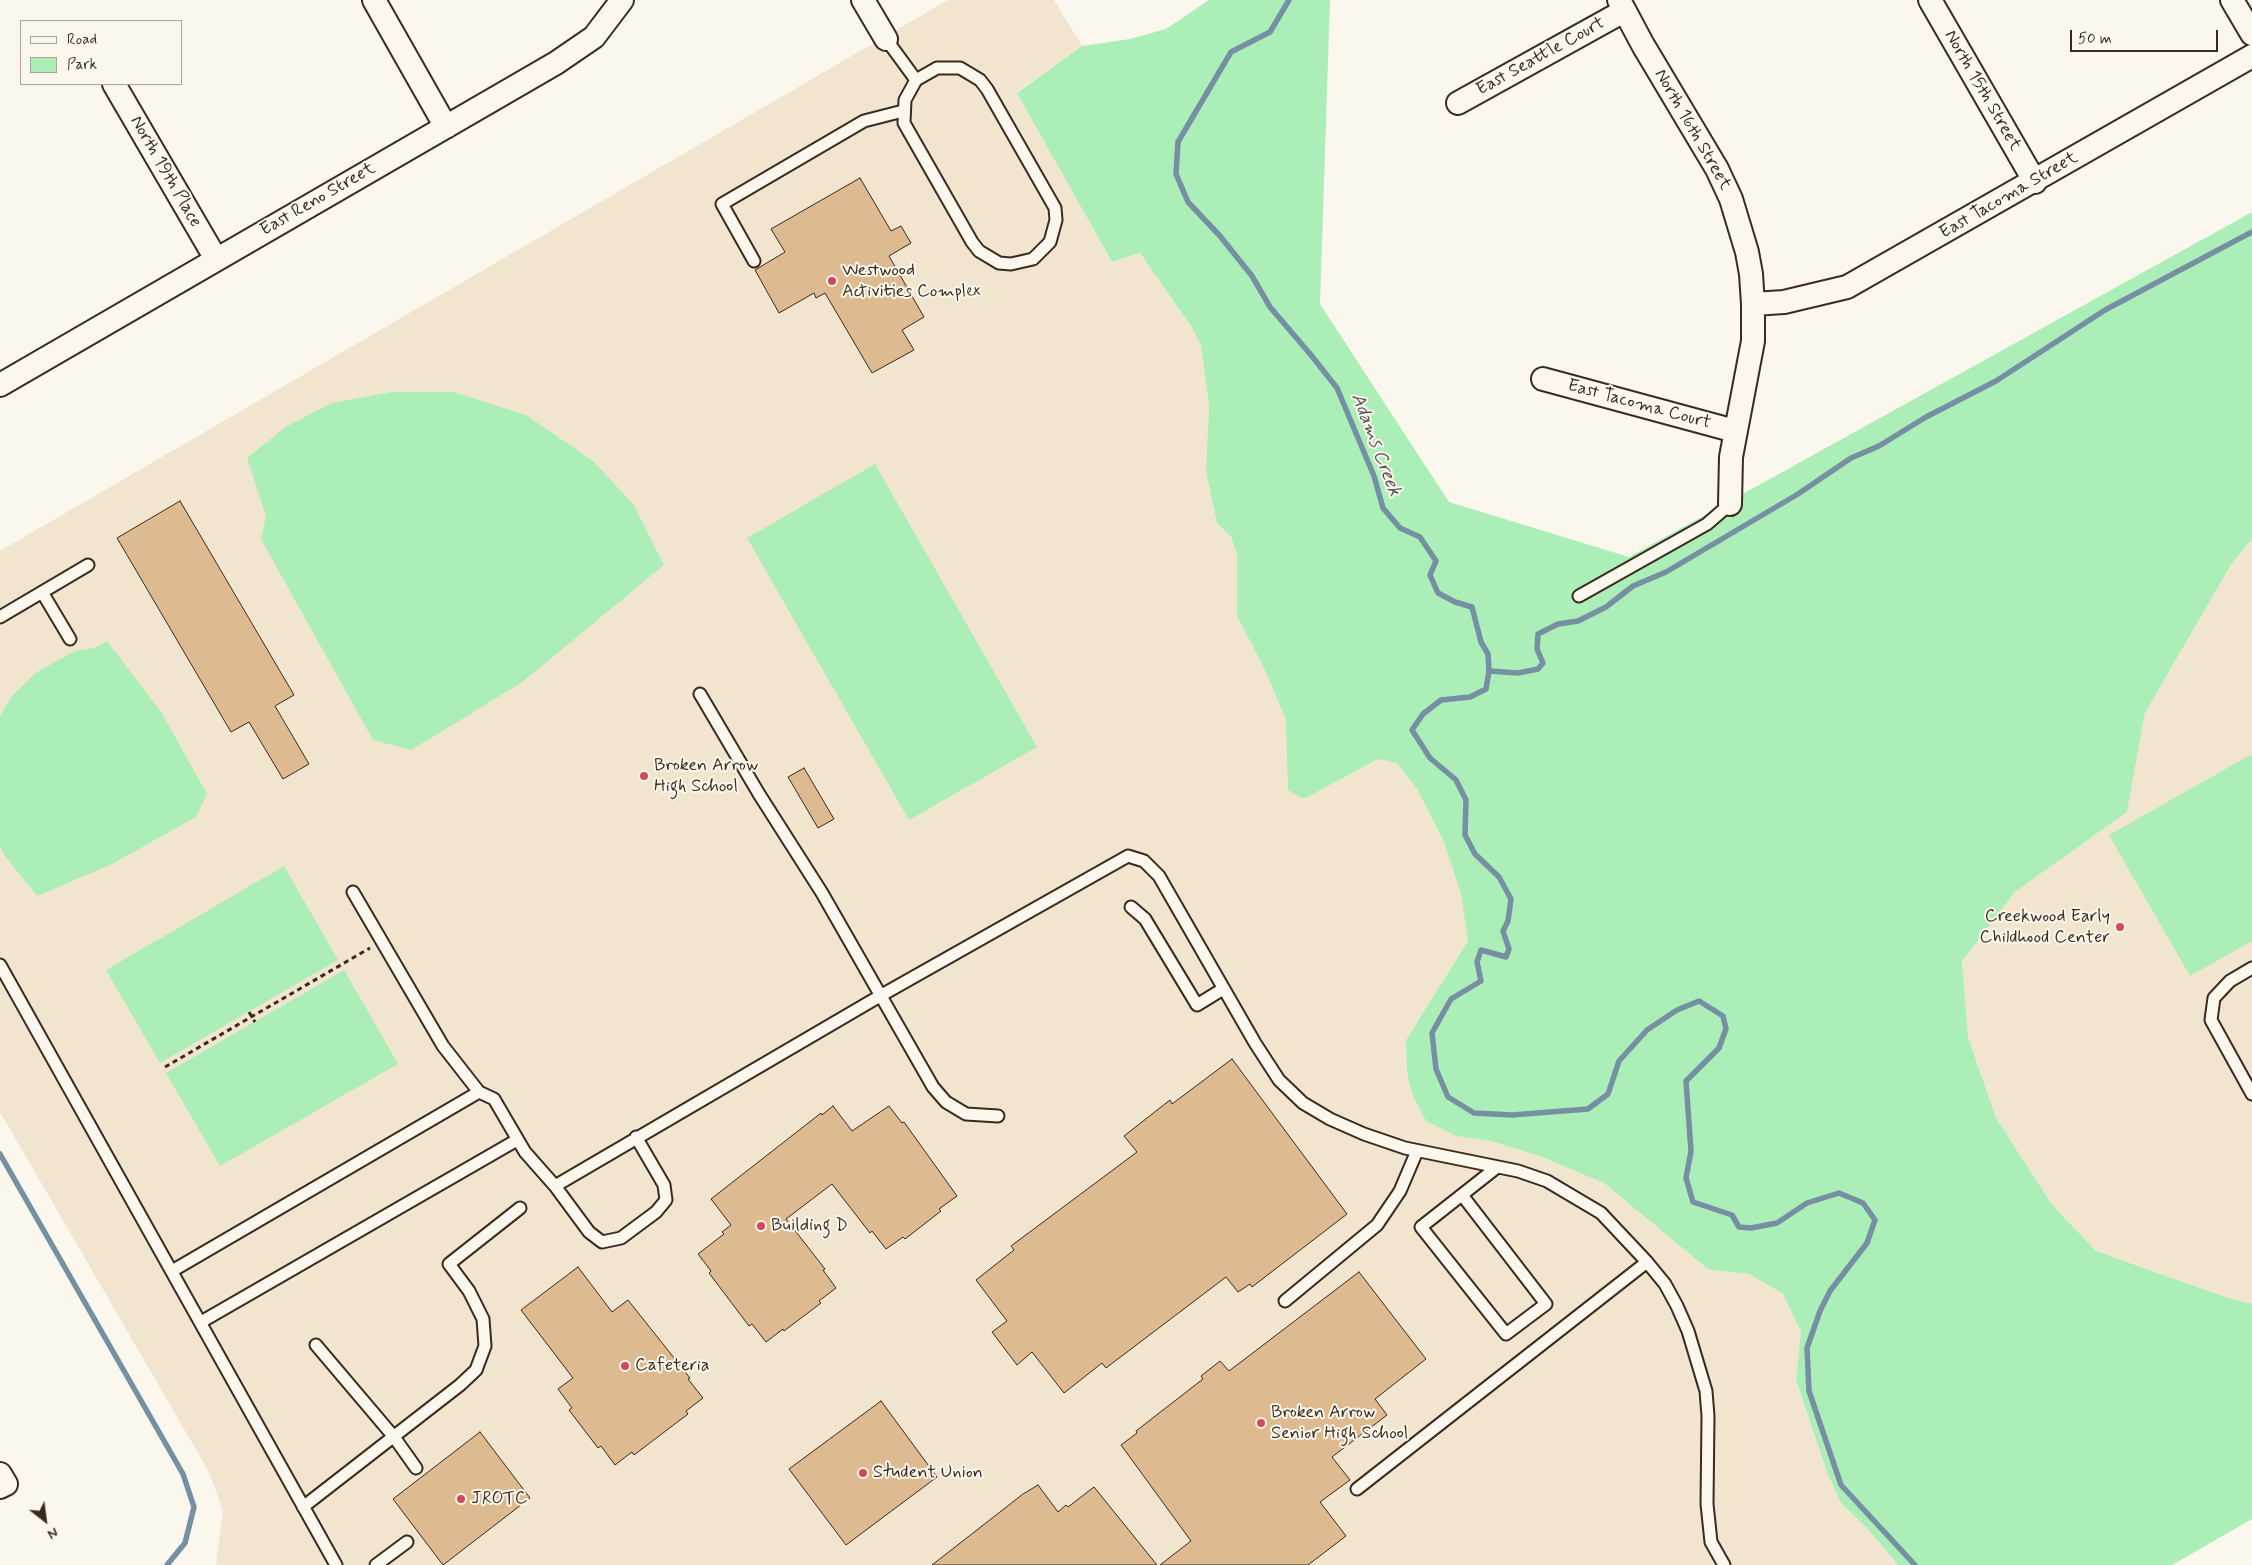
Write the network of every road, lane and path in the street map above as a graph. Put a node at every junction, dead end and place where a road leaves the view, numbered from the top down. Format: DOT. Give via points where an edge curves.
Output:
graph roads {
  1 [pos="374,0"];
  2 [pos="622,0"];
  3 [pos="863,0"];
  4 [pos="1930,0"];
  5 [pos="2232,0"];
  6 [pos="1622,5"];
  7 [pos="2252,34"];
  8 [pos="886,39"];
  9 [pos="2252,56"];
  10 [pos="916,80"];
  11 [pos="115,85"];
  12 [pos="1458,103"];
  13 [pos="903,111"];
  14 [pos="446,126"];
  15 [pos="2035,182"];
  16 [pos="216,259"];
  17 [pos="754,260"];
  18 [pos="1754,304"];
  19 [pos="1543,379"];
  20 [pos="0,385"];
  21 [pos="1736,431"];
  22 [pos="1730,504"];
  23 [pos="88,565"];
  24 [pos="42,592"];
  25 [pos="1579,596"];
  26 [pos="0,616"];
  27 [pos="70,639"];
  28 [pos="700,694"];
  29 [pos="354,892"];
  30 [pos="1131,908"];
  31 [pos="371,947"];
  32 [pos="0,966"];
  33 [pos="2252,968"];
  34 [pos="1223,990"];
  35 [pos="880,996"];
  36 [pos="249,1012"];
  37 [pos="252,1016"];
  38 [pos="255,1022"];
  39 [pos="165,1067"];
  40 [pos="479,1092"];
  41 [pos="2252,1094"];
  42 [pos="998,1116"];
  43 [pos="636,1137"];
  44 [pos="517,1140"];
  45 [pos="1417,1151"];
  46 [pos="1496,1168"];
  47 [pos="555,1186"];
  48 [pos="1462,1195"];
  49 [pos="520,1208"];
  50 [pos="1647,1262"];
  51 [pos="172,1271"];
  52 [pos="1285,1301"];
  53 [pos="201,1322"];
  54 [pos="316,1344"];
  55 [pos="394,1437"];
  56 [pos="416,1468"];
  57 [pos="1357,1489"];
  58 [pos="303,1507"];
  59 [pos="407,1542"];
  60 [pos="334,1564"];
  61 [pos="376,1565"];
  62 [pos="1724,1565"];
  1 -- 14 [label="street"];
  2 -- 14 [label="street, East Reno Street" via="585,45"];
  3 -- 8 [label="street"];
  4 -- 15 [label="street, North 15th Street"];
  5 -- 7 [label="street"];
  6 -- 12 [label="street, East Seattle Court"];
  6 -- 18 [label="street, North 16th Street" via="1731,199 1751,274"];
  8 -- 10 [label="lane"];
  9 -- 15 [label="street, East Tacoma Street"];
  10 -- 13 [label="lane" via="909,89"];
  10 -- 13 [label="lane" via="937,68 949,67 960,68 980,80 1055,208 1055,232 1043,252 1022,263 1010,264 999,263 979,251 909,134"];
  11 -- 16 [label="street, North 19th Place"];
  13 -- 17 [label="lane" via="864,121 722,204"];
  14 -- 16 [label="street, East Reno Street"];
  15 -- 18 [label="street, East Tacoma Street" via="1847,287 1784,302"];
  16 -- 20 [label="street, East Reno Street"];
  18 -- 21 [label="street, North 16th Street" via="1750,358"];
  19 -- 21 [label="street, East Tacoma Court"];
  21 -- 22 [label="street, North 16th Street" via="1731,457"];
  22 -- 25 [label="lane" via="1706,524"];
  23 -- 24 [label="lane"];
  24 -- 26 [label="lane"];
  24 -- 27 [label="lane"];
  28 -- 35 [label="lane" via="822,893"];
  29 -- 40 [label="lane" via="443,1046"];
  30 -- 34 [label="lane" via="1145,919 1197,1005"];
  31 -- 37 [label="path"];
  32 -- 51 [label="lane"];
  33 -- 41 [label="lane" via="2230,981 2214,998 2211,1020"];
  34 -- 35 [label="lane" via="1159,876 1144,861 1128,856"];
  34 -- 45 [label="lane" via="1279,1080 1303,1103 1364,1134"];
  35 -- 42 [label="lane" via="933,1087 946,1102 966,1114"];
  35 -- 43 [label="lane"];
  36 -- 37 [label="path"];
  37 -- 38 [label="path"];
  37 -- 39 [label="path"];
  40 -- 44 [label="lane" via="494,1100"];
  40 -- 51 [label="lane"];
  43 -- 47 [label="lane"];
  43 -- 47 [label="lane" via="664,1185 666,1200 656,1212 621,1238 602,1242 589,1232"];
  44 -- 47 [label="lane"];
  44 -- 53 [label="lane"];
  45 -- 46 [label="lane"];
  45 -- 52 [label="lane" via="1400,1191 1377,1225"];
  46 -- 48 [label="lane"];
  46 -- 50 [label="lane" via="1518,1171 1547,1181 1601,1213"];
  48 -- 48 [label="lane" via="1421,1227 1506,1334 1546,1304"];
  49 -- 55 [label="lane" via="449,1264 469,1291 483,1319 485,1346 476,1370"];
  50 -- 57 [label="lane"];
  50 -- 62 [label="lane" via="1677,1306 1706,1391 1707,1504 1711,1542"];
  51 -- 53 [label="lane"];
  53 -- 58 [label="lane"];
  54 -- 55 [label="lane"];
  55 -- 56 [label="lane"];
  55 -- 58 [label="lane"];
  58 -- 60 [label="lane"];
  59 -- 61 [label="lane"];
}
